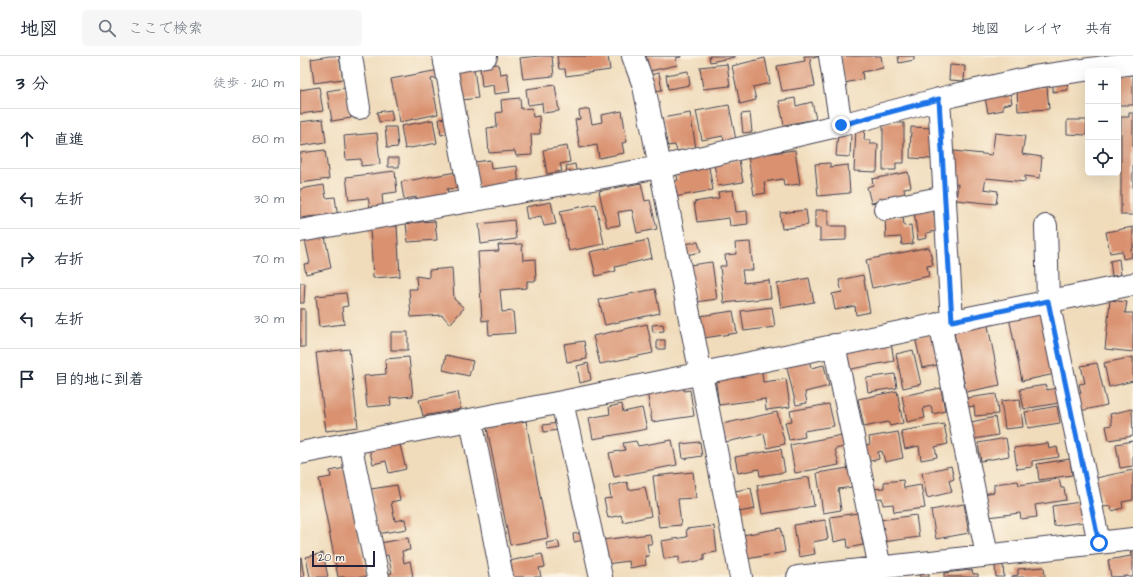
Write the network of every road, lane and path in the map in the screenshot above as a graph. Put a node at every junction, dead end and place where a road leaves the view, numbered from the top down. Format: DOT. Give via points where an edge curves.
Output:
graph roads {
  1 [pos="350,56"];
  2 [pos="486,56"];
  3 [pos="633,56"];
  4 [pos="830,56"];
  5 [pos="445,60"];
  6 [pos="1133,63"];
  7 [pos="939,99"];
  8 [pos="359,108"];
  9 [pos="841,125"];
  10 [pos="660,167"];
  11 [pos="945,197"];
  12 [pos="471,201"];
  13 [pos="885,209"];
  14 [pos="1046,226"];
  15 [pos="300,231"];
  16 [pos="1133,284"];
  17 [pos="1048,301"];
  18 [pos="946,322"];
  19 [pos="834,345"];
  20 [pos="700,372"];
  21 [pos="562,402"];
  22 [pos="471,420"];
  23 [pos="350,443"];
  24 [pos="300,453"];
  25 [pos="1133,539"];
  26 [pos="1099,543"];
  27 [pos="987,555"];
  28 [pos="880,568"];
  29 [pos="378,577"];
  30 [pos="502,577"];
  31 [pos="601,577"];
  32 [pos="741,577"];
  33 [pos="798,577"];
  1 -- 8 [label="street"];
  2 -- 5 [label="street"];
  3 -- 10 [label="street" via="644,86"];
  4 -- 9 [label="street"];
  5 -- 12 [label="street"];
  6 -- 7 [label="street" via="1034,77"];
  7 -- 9 [label="street"];
  7 -- 11 [label="street"];
  9 -- 10 [label="street"];
  10 -- 12 [label="street"];
  10 -- 20 [label="street"];
  11 -- 13 [label="street"];
  11 -- 18 [label="street"];
  12 -- 15 [label="street"];
  14 -- 17 [label="street"];
  16 -- 17 [label="street"];
  17 -- 18 [label="street"];
  17 -- 26 [label="street"];
  18 -- 19 [label="street"];
  18 -- 27 [label="street"];
  19 -- 20 [label="street"];
  19 -- 28 [label="street"];
  20 -- 21 [label="street"];
  20 -- 32 [label="street"];
  21 -- 22 [label="street"];
  21 -- 31 [label="street"];
  22 -- 23 [label="street"];
  22 -- 30 [label="street"];
  23 -- 24 [label="street"];
  23 -- 29 [label="street"];
  25 -- 26 [label="street"];
  26 -- 27 [label="street"];
  27 -- 28 [label="street"];
  28 -- 33 [label="street"];
}
